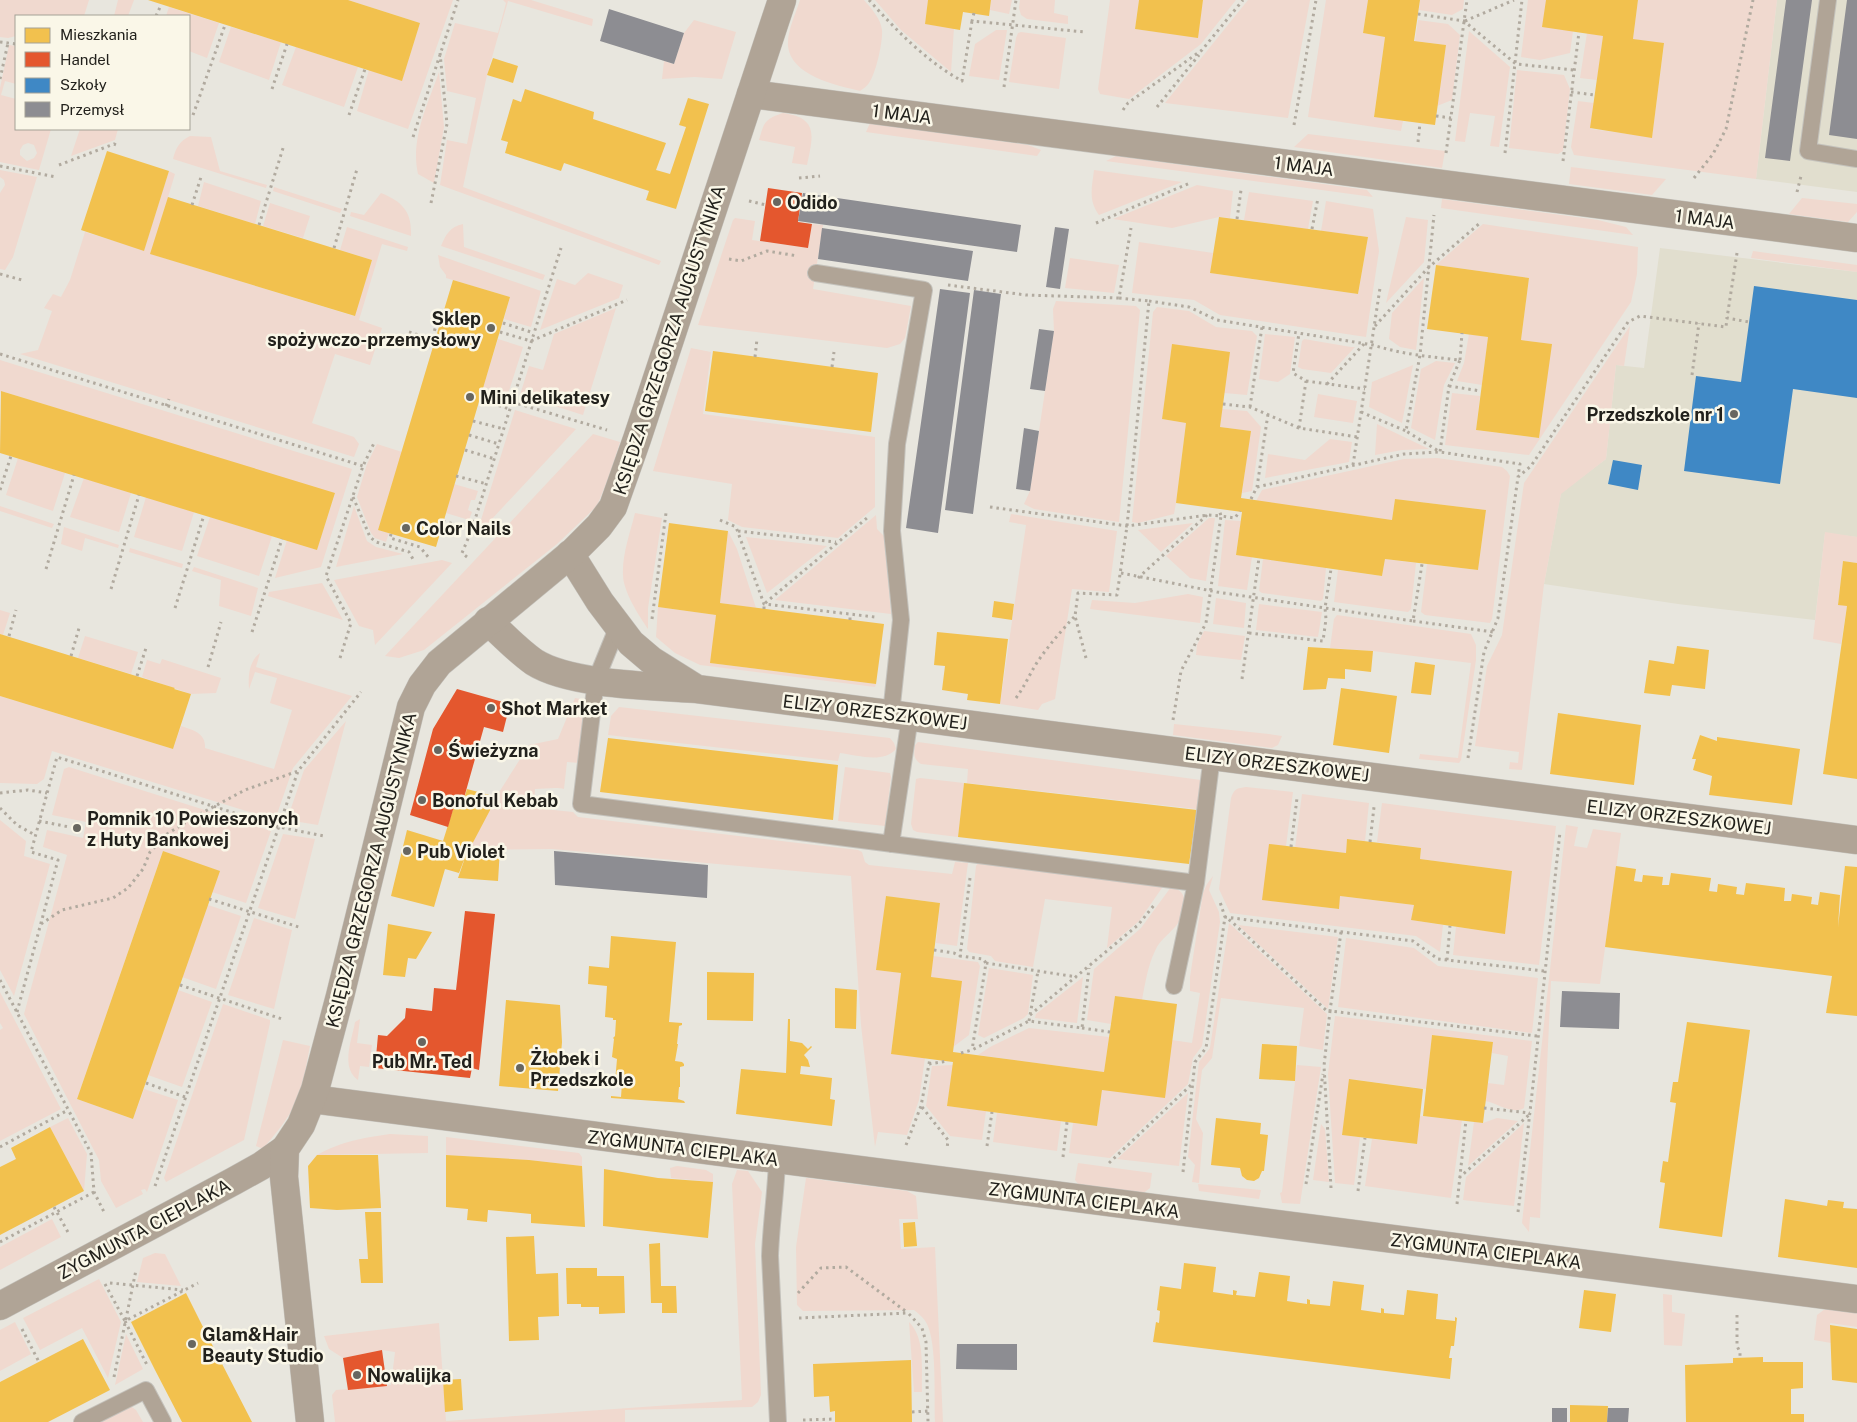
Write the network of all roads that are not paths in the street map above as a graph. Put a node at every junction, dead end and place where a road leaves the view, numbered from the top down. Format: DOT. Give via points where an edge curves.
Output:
graph roads {
  1 [pos="782,0"];
  2 [pos="1828,0"];
  3 [pos="751,94"];
  4 [pos="1857,158"];
  5 [pos="1857,238"];
  6 [pos="816,273"];
  7 [pos="570,554"];
  8 [pos="488,621"];
  9 [pos="618,626"];
  10 [pos="596,680"];
  11 [pos="697,689"];
  12 [pos="901,716"];
  13 [pos="1212,756"];
  14 [pos="1857,840"];
  15 [pos="891,844"];
  16 [pos="1196,883"];
  17 [pos="1174,986"];
  18 [pos="312,1100"];
  19 [pos="285,1149"];
  20 [pos="777,1160"];
  21 [pos="1857,1299"];
  22 [pos="0,1306"];
  23 [pos="82,1422"];
  24 [pos="163,1422"];
  25 [pos="310,1422"];
  26 [pos="778,1422"];
  1 -- 3 [label="street, KSIĘDZA GRZEGORZA AUGUSTYNIKA"];
  2 -- 4 [label="lane" via="1808,151"];
  3 -- 5 [label="street, 1 MAJA"];
  3 -- 7 [label="street, KSIĘDZA GRZEGORZA AUGUSTYNIKA" via="613,507"];
  6 -- 12 [label="lane" via="924,290 897,444 892,530 901,620"];
  7 -- 8 [label="street, KSIĘDZA GRZEGORZA AUGUSTYNIKA"];
  7 -- 9 [label="street, ELIZY ORZESZKOWEJ"];
  8 -- 10 [label="street, ELIZY ORZESZKOWEJ" via="536,663 558,673"];
  8 -- 18 [label="street, KSIĘDZA GRZEGORZA AUGUSTYNIKA" via="440,663 422,685 411,706"];
  9 -- 10 [label="lane"];
  9 -- 11 [label="street, ELIZY ORZESZKOWEJ" via="644,654"];
  10 -- 11 [label="street, ELIZY ORZESZKOWEJ"];
  10 -- 15 [label="lane" via="581,804"];
  11 -- 12 [label="street, ELIZY ORZESZKOWEJ"];
  12 -- 13 [label="street, ELIZY ORZESZKOWEJ"];
  12 -- 15 [label="lane"];
  13 -- 14 [label="street, ELIZY ORZESZKOWEJ"];
  13 -- 16 [label="lane"];
  15 -- 16 [label="lane"];
  16 -- 17 [label="lane"];
  18 -- 19 [label="street, KSIĘDZA GRZEGORZA AUGUSTYNIKA"];
  18 -- 20 [label="street, ZYGMUNTA CIEPLAKA"];
  19 -- 22 [label="street, ZYGMUNTA CIEPLAKA" via="261,1166"];
  19 -- 25 [label="street" via="284,1177"];
  20 -- 21 [label="street, ZYGMUNTA CIEPLAKA"];
  20 -- 26 [label="lane" via="770,1249"];
  23 -- 24 [label="lane" via="146,1390"];
}
